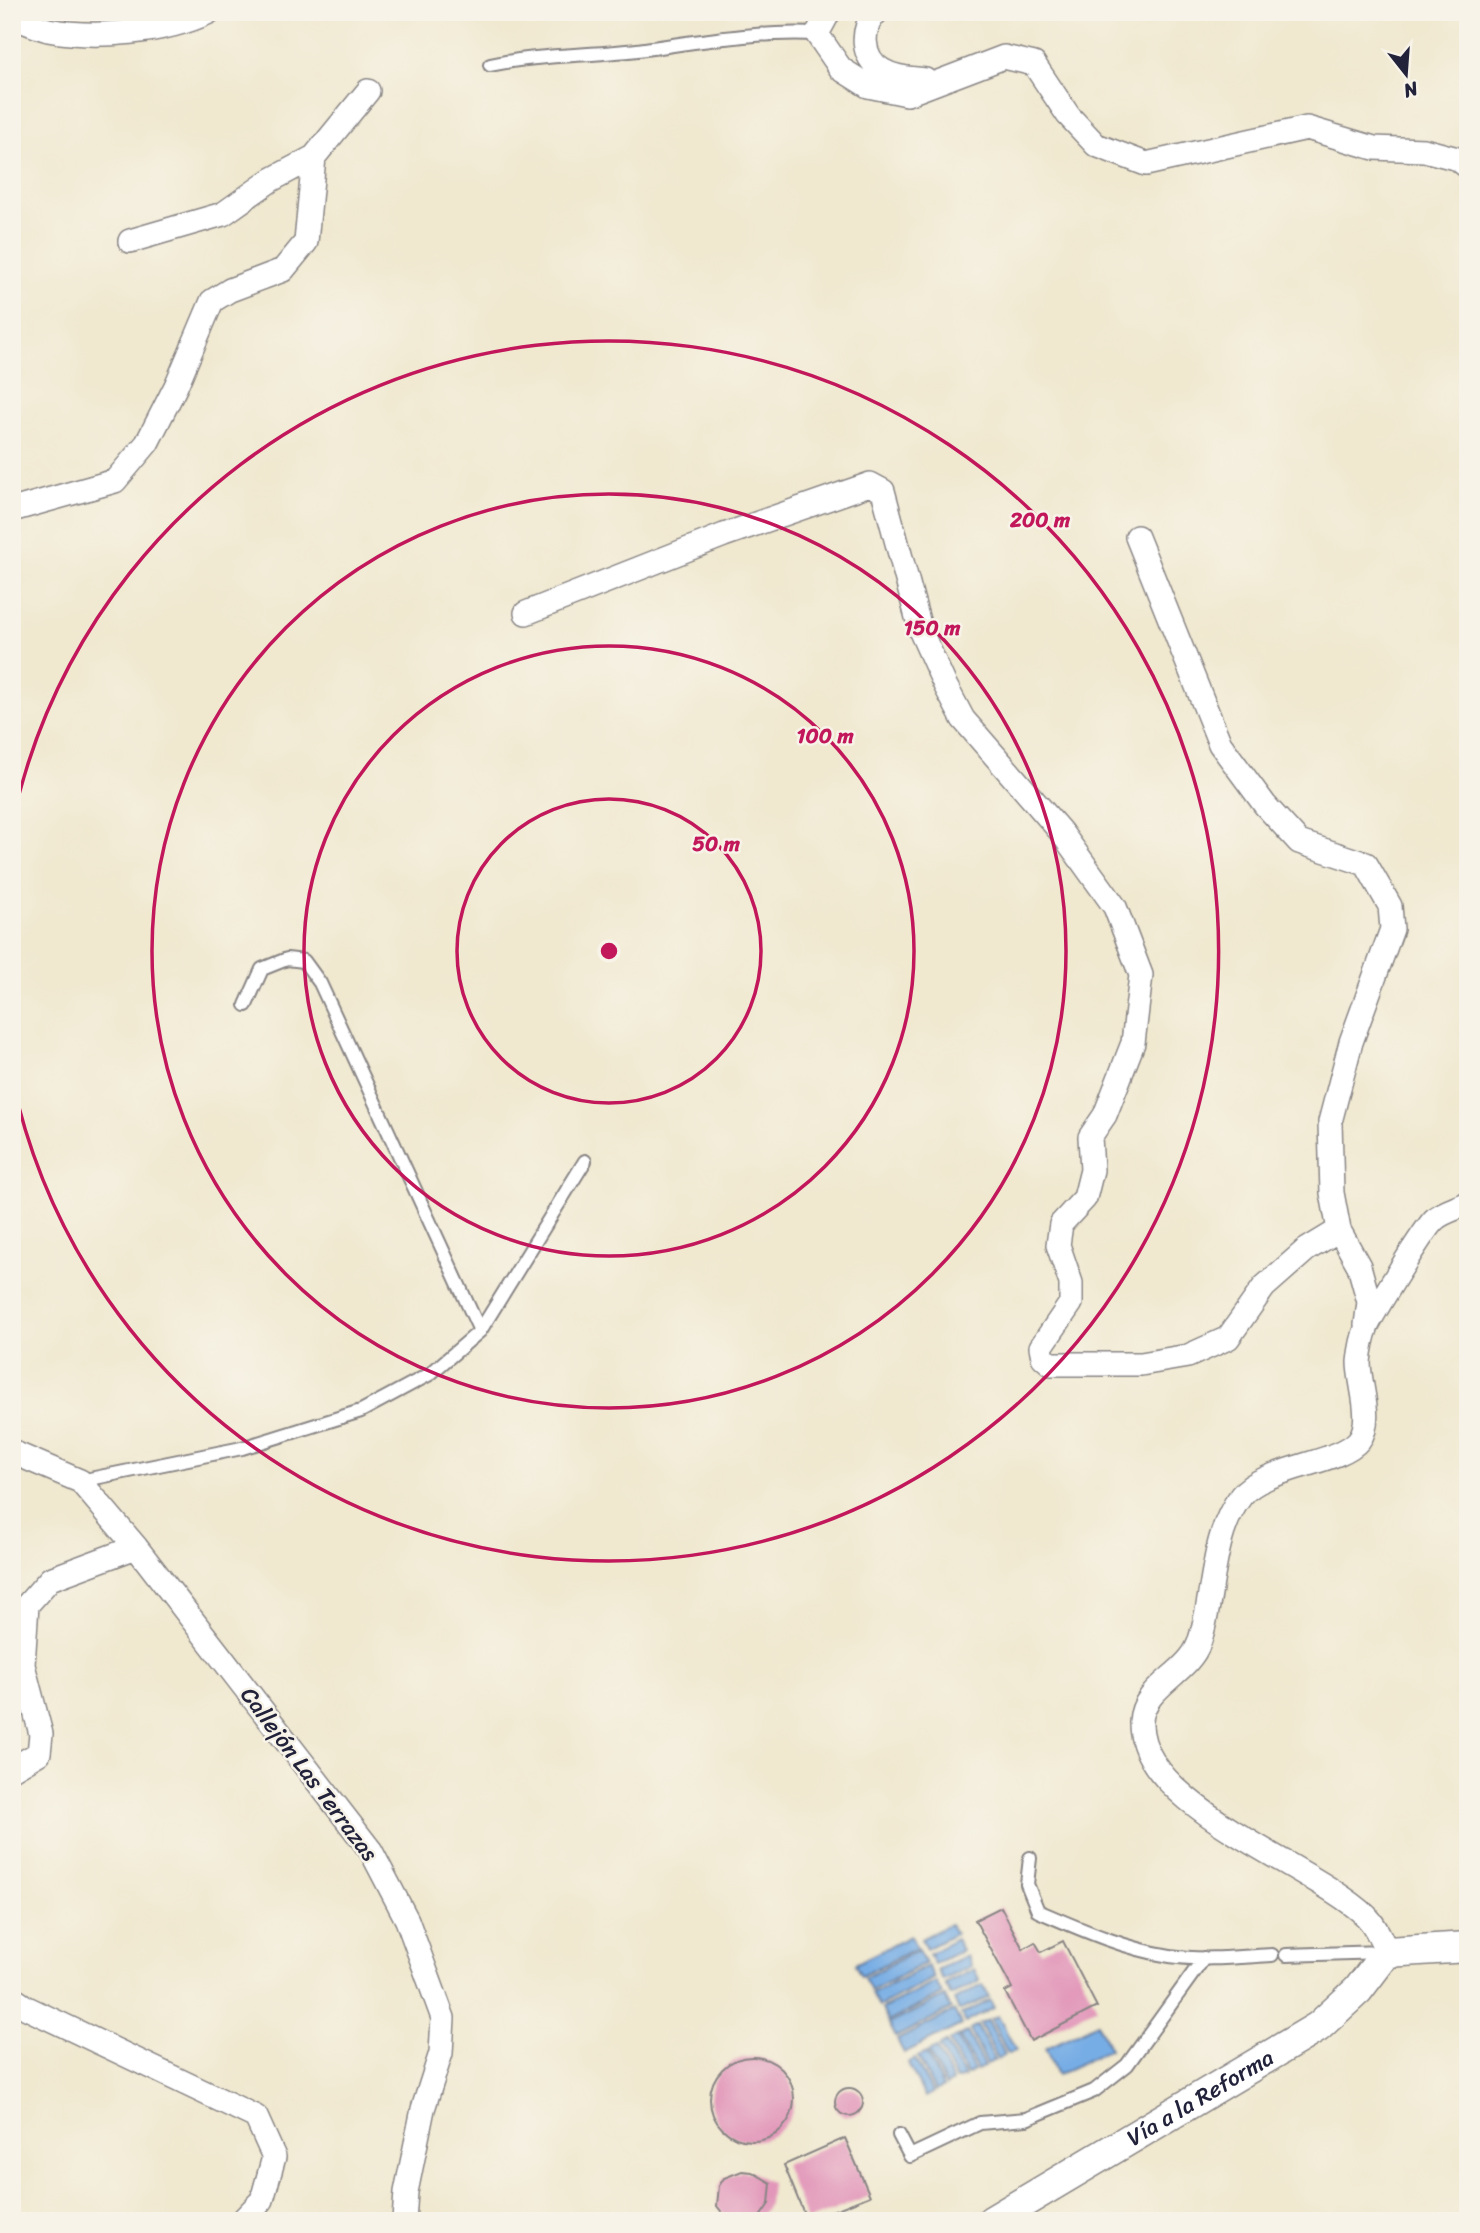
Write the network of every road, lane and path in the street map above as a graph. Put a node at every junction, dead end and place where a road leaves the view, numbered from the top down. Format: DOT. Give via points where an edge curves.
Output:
graph roads {
  1 [pos="209,12"];
  2 [pos="829,12"];
  3 [pos="877,12"];
  4 [pos="12,17"];
  5 [pos="817,34"];
  6 [pos="490,65"];
  7 [pos="939,81"];
  8 [pos="368,92"];
  9 [pos="314,157"];
  10 [pos="1468,167"];
  11 [pos="130,241"];
  12 [pos="12,510"];
  13 [pos="1137,537"];
  14 [pos="526,613"];
  15 [pos="246,1005"];
  16 [pos="585,1161"];
  17 [pos="1468,1203"];
  18 [pos="1339,1230"];
  19 [pos="1366,1328"];
  20 [pos="480,1331"];
  21 [pos="12,1452"];
  22 [pos="80,1481"];
  23 [pos="136,1547"];
  24 [pos="12,1769"];
  25 [pos="1030,1858"];
  26 [pos="1468,1947"];
  27 [pos="1387,1952"];
  28 [pos="1204,1958"];
  29 [pos="12,1998"];
  30 [pos="899,2135"];
  31 [pos="242,2221"];
  32 [pos="404,2221"];
  33 [pos="992,2221"];
  1 -- 4 [label="street" via="148,31 109,33 48,30"];
  2 -- 5 [label="street"];
  3 -- 7 [label="street" via="868,20 864,38 868,55 880,69 898,77"];
  5 -- 6 [label="lane" via="773,32 645,49 545,55"];
  5 -- 7 [label="street" via="841,69 868,86 907,94"];
  7 -- 10 [label="street" via="1004,57 1034,64 1068,115 1096,145 1146,164 1307,128 1374,148 1424,150 1458,159"];
  8 -- 9 [label="street"];
  9 -- 11 [label="street" via="223,214"];
  9 -- 12 [label="street" via="306,242 283,270 230,289 212,301 147,443 115,481"];
  13 -- 18 [label="street" via="1220,744 1299,842 1366,864 1390,906 1392,929 1351,1042 1330,1122 1332,1193"];
  14 -- 18 [label="street" via="724,535 870,484 877,486 883,491 921,632 963,719 1061,832 1115,907 1141,975 1133,1043 1105,1115 1090,1137 1092,1170 1085,1198 1061,1224 1058,1245 1071,1283 1071,1303 1041,1346 1043,1357 1051,1364 1141,1364 1188,1356 1228,1338 1264,1287 1306,1250"];
  15 -- 20 [label="lane" via="261,969 287,959 304,961 320,983"];
  16 -- 20 [label="lane"];
  17 -- 19 [label="street" via="1434,1220"];
  18 -- 19 [label="street" via="1359,1266 1369,1302"];
  19 -- 27 [label="street" via="1359,1362 1366,1428 1357,1442 1269,1477 1242,1495 1223,1533 1199,1645 1185,1666 1146,1703 1141,1722 1149,1756 1175,1789 1210,1816 1334,1891 1367,1917"];
  20 -- 22 [label="lane" via="430,1374 361,1411 242,1448"];
  21 -- 22 [label="street, Callejón Las Terrazas"];
  22 -- 23 [label="street, Callejón Las Terrazas"];
  23 -- 24 [label="street" via="50,1579 27,1605 23,1665 41,1734 39,1753"];
  23 -- 32 [label="street, Callejón Las Terrazas" via="371,1851 429,1974 443,2018 441,2053 423,2109"];
  25 -- 28 [label="lane" via="1027,1884 1038,1911 1088,1933 1169,1956"];
  26 -- 27 [label="street"];
  27 -- 28 [label="lane"];
  27 -- 33 [label="street, Vía a la Reforma" via="1358,1990 1318,2027"];
  28 -- 30 [label="lane" via="1127,2065 1094,2091 1026,2119 980,2123 910,2156"];
  29 -- 31 [label="street" via="256,2117 274,2157 262,2200"];
}
